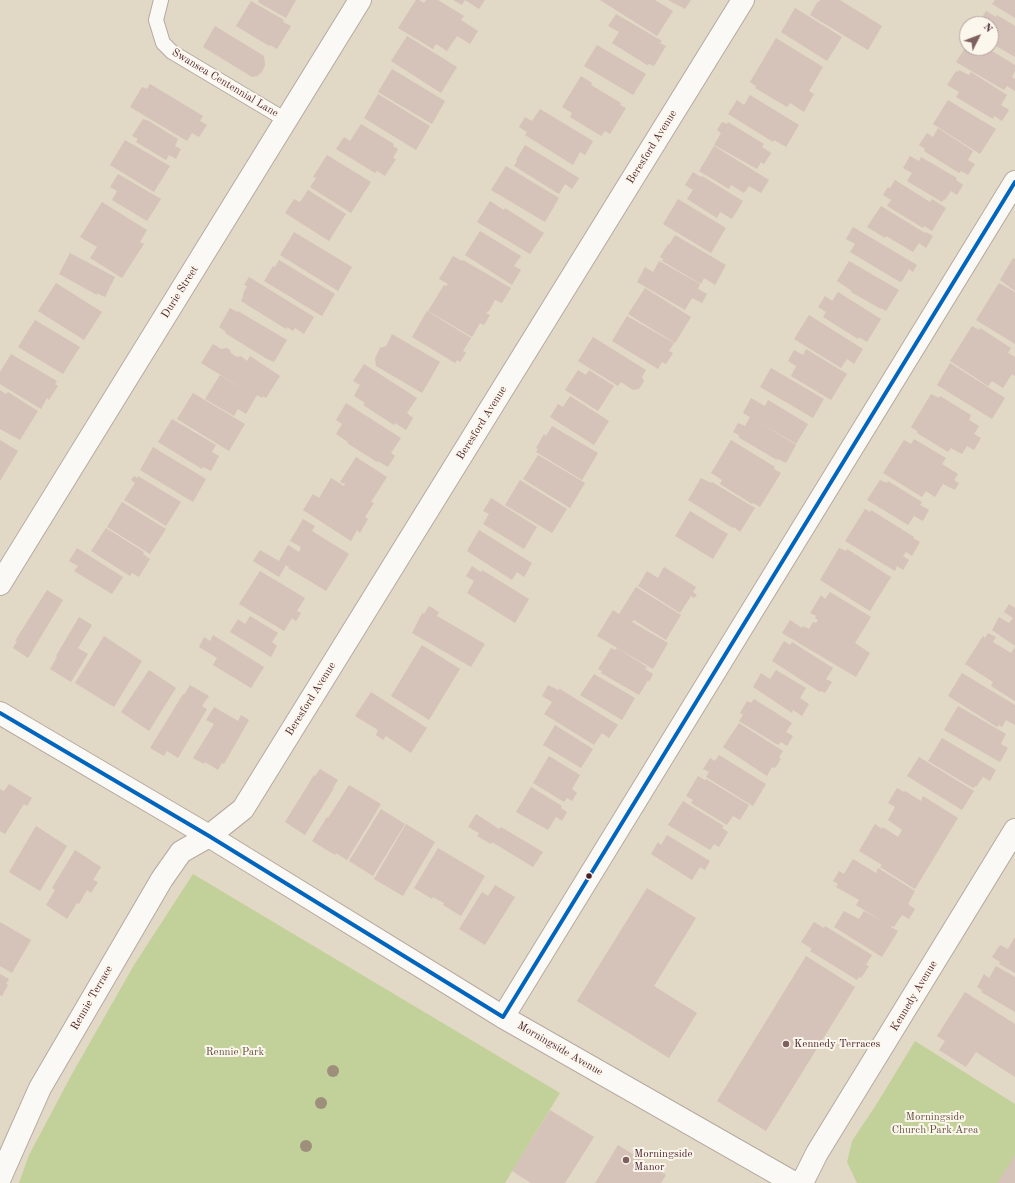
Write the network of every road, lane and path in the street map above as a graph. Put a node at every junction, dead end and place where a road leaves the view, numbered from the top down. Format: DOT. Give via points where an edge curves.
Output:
graph roads {
  1 [pos="161,0"];
  2 [pos="360,0"];
  3 [pos="743,0"];
  4 [pos="286,120"];
  5 [pos="1015,182"];
  6 [pos="0,584"];
  7 [pos="0,713"];
  8 [pos="1015,830"];
  9 [pos="209,836"];
  10 [pos="503,1017"];
  11 [pos="0,1178"];
  12 [pos="794,1183"];
  13 [pos="802,1183"];
  1 -- 4 [label="lane, Swansea Centennial Lane" via="156,20 163,43 172,52"];
  2 -- 4 [label="street, Durie Street"];
  3 -- 9 [label="street, Beresford Avenue" via="243,809"];
  4 -- 6 [label="street, Durie Street"];
  5 -- 10 [label="street"];
  7 -- 9 [label="street, Morningside Avenue"];
  8 -- 13 [label="street, Kennedy Avenue" via="817,1153"];
  9 -- 10 [label="street, Morningside Avenue"];
  9 -- 11 [label="street, Rennie Terrace" via="182,852 162,879 40,1088"];
  10 -- 12 [label="street, Morningside Avenue"];
}
